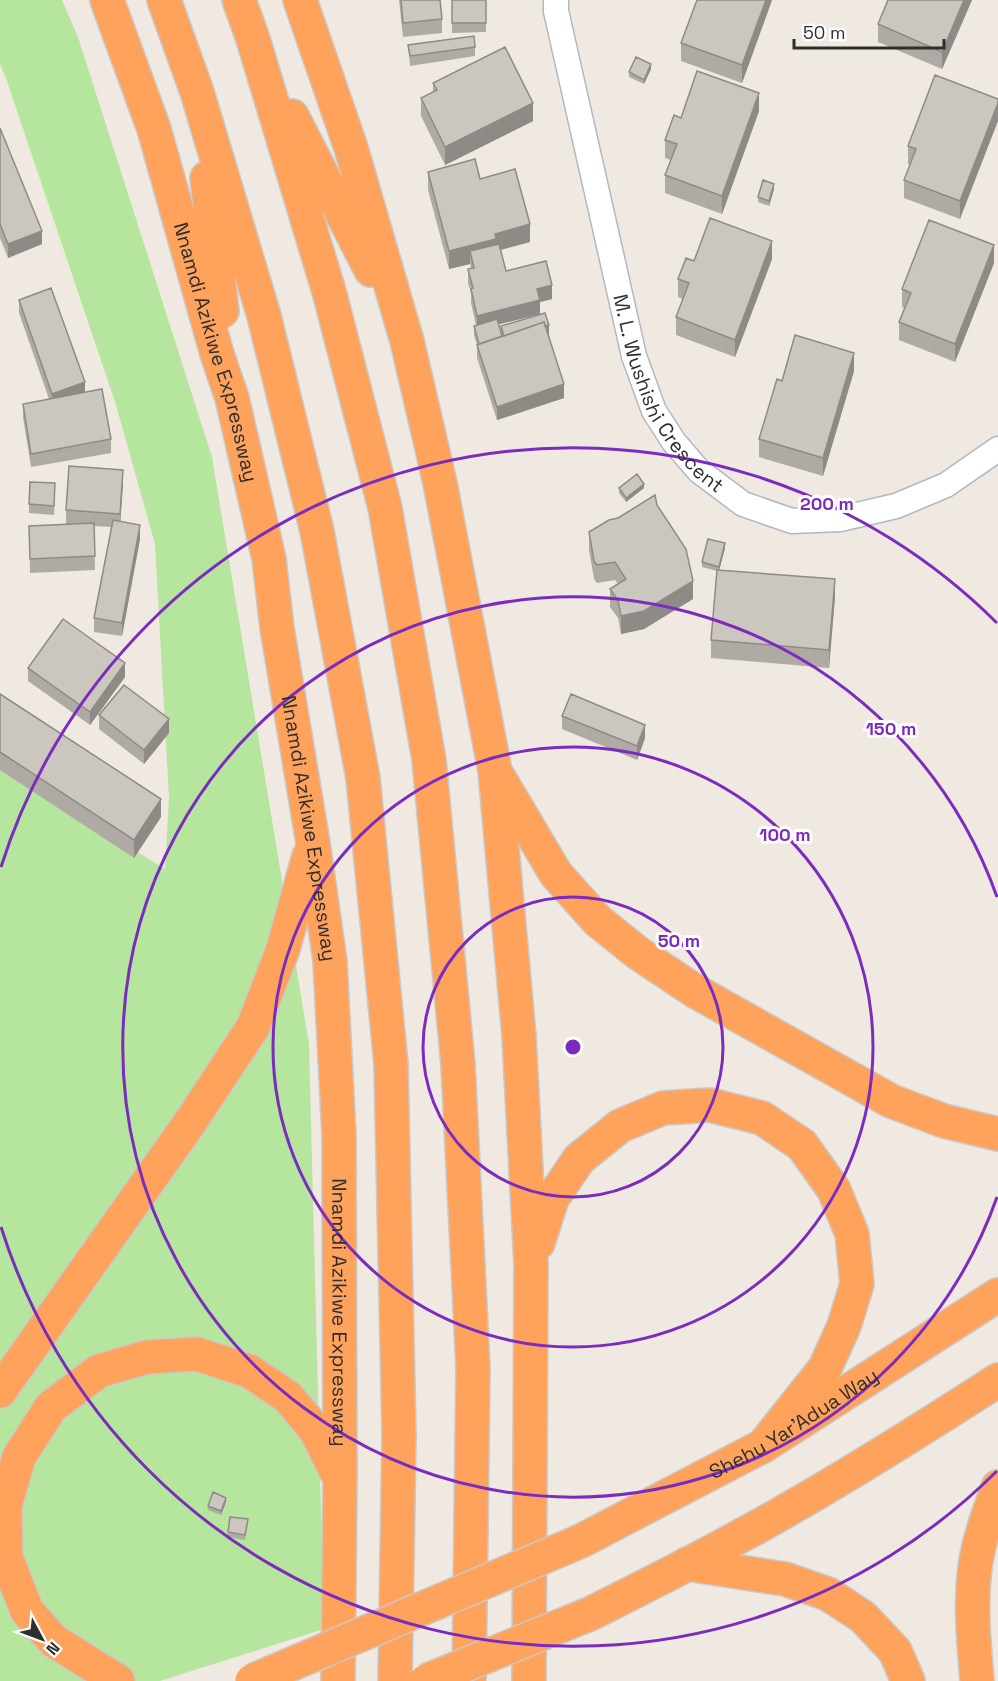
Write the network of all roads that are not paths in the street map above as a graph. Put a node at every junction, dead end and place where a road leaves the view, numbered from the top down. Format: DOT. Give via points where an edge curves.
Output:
graph roads {
  1 [pos="107,0"];
  2 [pos="164,0"];
  3 [pos="239,0"];
  4 [pos="300,0"];
  5 [pos="556,0"];
  6 [pos="253,39"];
  7 [pos="197,92"];
  8 [pos="407,341"];
  9 [pos="232,398"];
  10 [pos="998,449"];
  11 [pos="495,771"];
  12 [pos="313,843"];
  13 [pos="998,1134"];
  14 [pos="531,1265"];
  15 [pos="998,1295"];
  16 [pos="998,1380"];
  17 [pos="0,1391"];
  18 [pos="763,1446"];
  19 [pos="340,1478"];
  20 [pos="998,1487"];
  21 [pos="687,1564"];
  22 [pos="118,1681"];
  23 [pos="252,1681"];
  24 [pos="338,1681"];
  25 [pos="395,1681"];
  26 [pos="426,1681"];
  27 [pos="469,1681"];
  28 [pos="529,1681"];
  29 [pos="908,1681"];
  30 [pos="977,1681"];
  1 -- 9 [label="highway, Nnamdi Azikiwe Expressway" via="154,129"];
  2 -- 7 [label="highway"];
  3 -- 6 [label="highway"];
  4 -- 8 [label="highway" via="351,148"];
  5 -- 10 [label="street, M. L. Wushishi Crescent" via="634,356 654,411 699,471 743,504 792,521 840,519 896,506 946,485"];
  6 -- 8 [label="highway"];
  6 -- 27 [label="highway" via="330,295 385,508 429,760 458,1064 473,1368"];
  7 -- 9 [label="highway"];
  7 -- 25 [label="highway" via="264,316 314,520 363,778 391,1064 399,1436"];
  8 -- 11 [label="highway" via="440,483"];
  9 -- 12 [label="highway, Nnamdi Azikiwe Expressway" via="269,559"];
  11 -- 13 [label="highway" via="556,874 598,921 638,953 695,991 891,1101 944,1121"];
  11 -- 14 [label="highway" via="519,1036"];
  12 -- 17 [label="highway" via="283,949 253,1027"];
  12 -- 19 [label="highway, Nnamdi Azikiwe Expressway" via="330,961 339,1135"];
  14 -- 18 [label="highway" via="552,1198 579,1159 620,1126 663,1108 710,1105 762,1118 802,1145 834,1190 852,1234 856,1284 844,1326 825,1368"];
  14 -- 28 [label="highway"];
  15 -- 18 [label="highway, Shehu Yar'Adua Way"];
  16 -- 21 [label="highway" via="800,1503"];
  18 -- 23 [label="highway, Shehu Yar'Adua Way, bridge" via="581,1541"];
  19 -- 22 [label="highway" via="316,1431 288,1397 249,1371 197,1354 147,1357 99,1371 51,1407 16,1467 5,1506 6,1557 27,1611 54,1641"];
  19 -- 24 [label="highway, Nnamdi Azikiwe Expressway"];
  20 -- 30 [label="highway" via="975,1568 973,1634"];
  21 -- 26 [label="highway, bridge" via="592,1612"];
  21 -- 29 [label="highway" via="785,1579 828,1594 863,1617 895,1651"];
}
